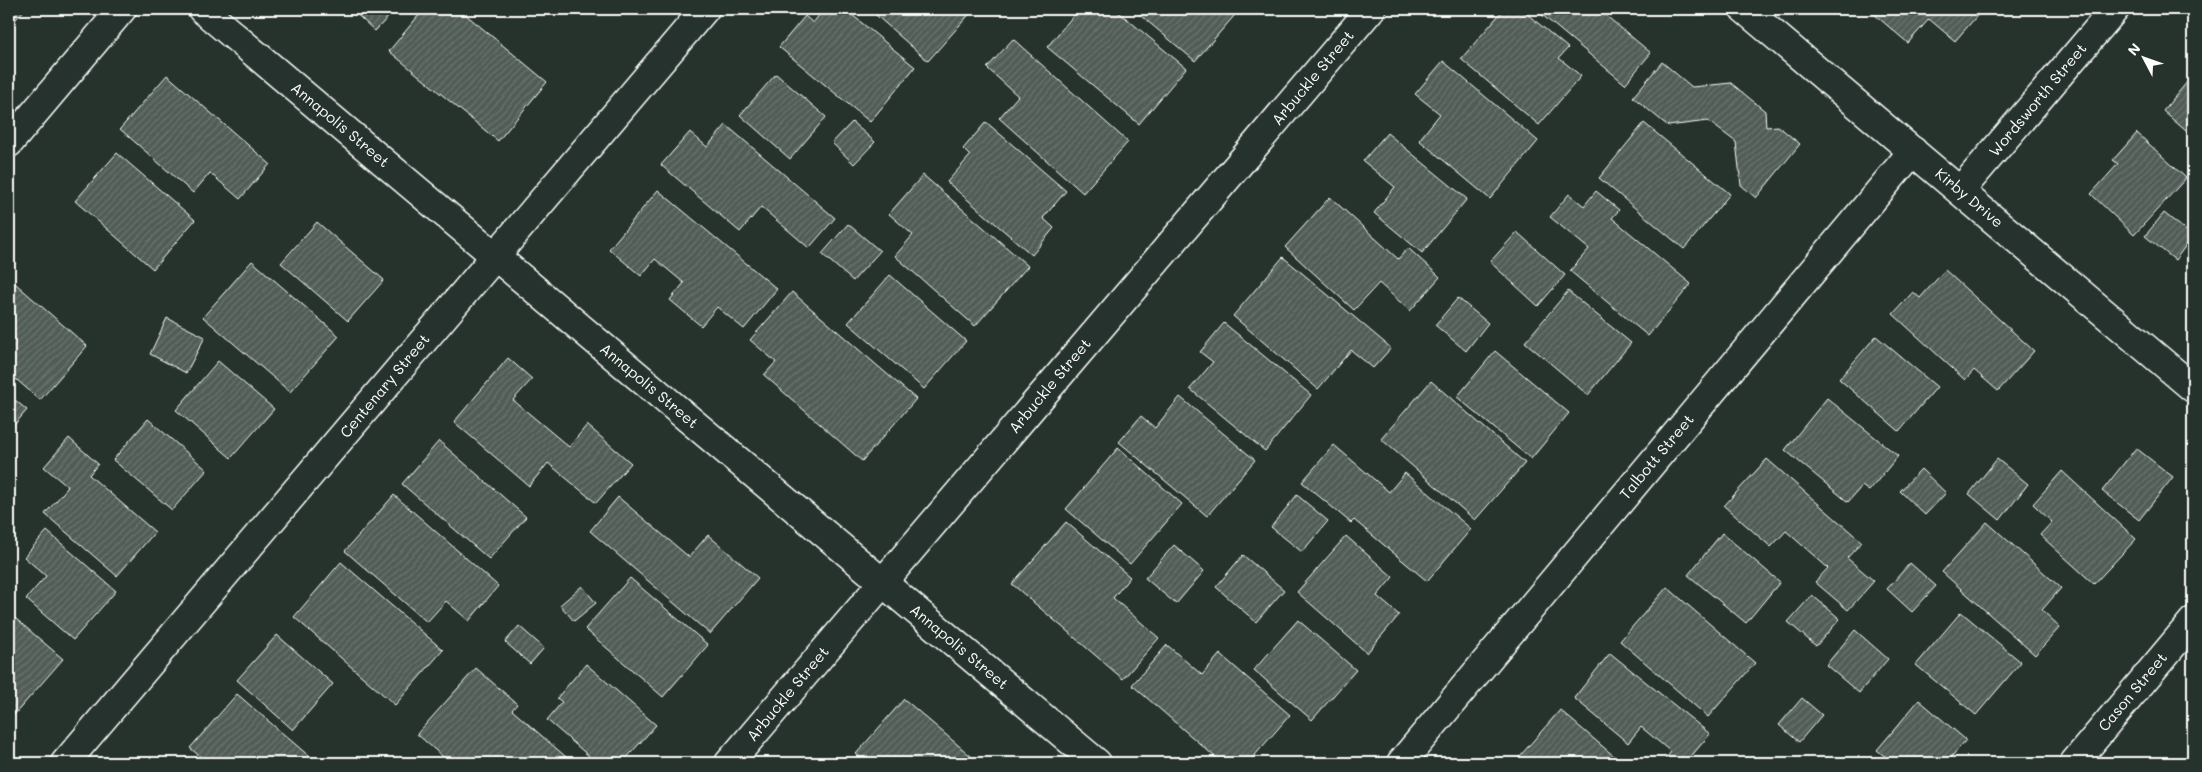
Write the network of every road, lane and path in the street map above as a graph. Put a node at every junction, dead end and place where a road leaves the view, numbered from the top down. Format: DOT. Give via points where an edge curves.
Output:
graph roads {
  1 [pos="122,9"];
  2 [pos="202,9"];
  3 [pos="705,9"];
  4 [pos="1371,9"];
  5 [pos="1744,9"];
  6 [pos="2115,9"];
  7 [pos="9,143"];
  8 [pos="1913,151"];
  9 [pos="1960,191"];
  10 [pos="495,255"];
  11 [pos="2193,388"];
  12 [pos="883,583"];
  13 [pos="2193,621"];
  14 [pos="65,763"];
  15 [pos="729,763"];
  16 [pos="1097,763"];
  17 [pos="1401,763"];
  18 [pos="2074,763"];
  1 -- 7 [label="street"];
  2 -- 10 [label="street, Annapolis Street"];
  3 -- 10 [label="street, Centenary Street"];
  4 -- 12 [label="street, Arbuckle Street"];
  5 -- 8 [label="street, Kirby Drive"];
  6 -- 9 [label="street, Wordsworth Street"];
  8 -- 9 [label="street, Kirby Drive"];
  8 -- 17 [label="street, Talbott Street"];
  9 -- 11 [label="street, Kirby Drive"];
  10 -- 12 [label="street, Annapolis Street"];
  10 -- 14 [label="street, Centenary Street"];
  12 -- 15 [label="street, Arbuckle Street"];
  12 -- 16 [label="street, Annapolis Street"];
  13 -- 18 [label="street, Cason Street"];
}
